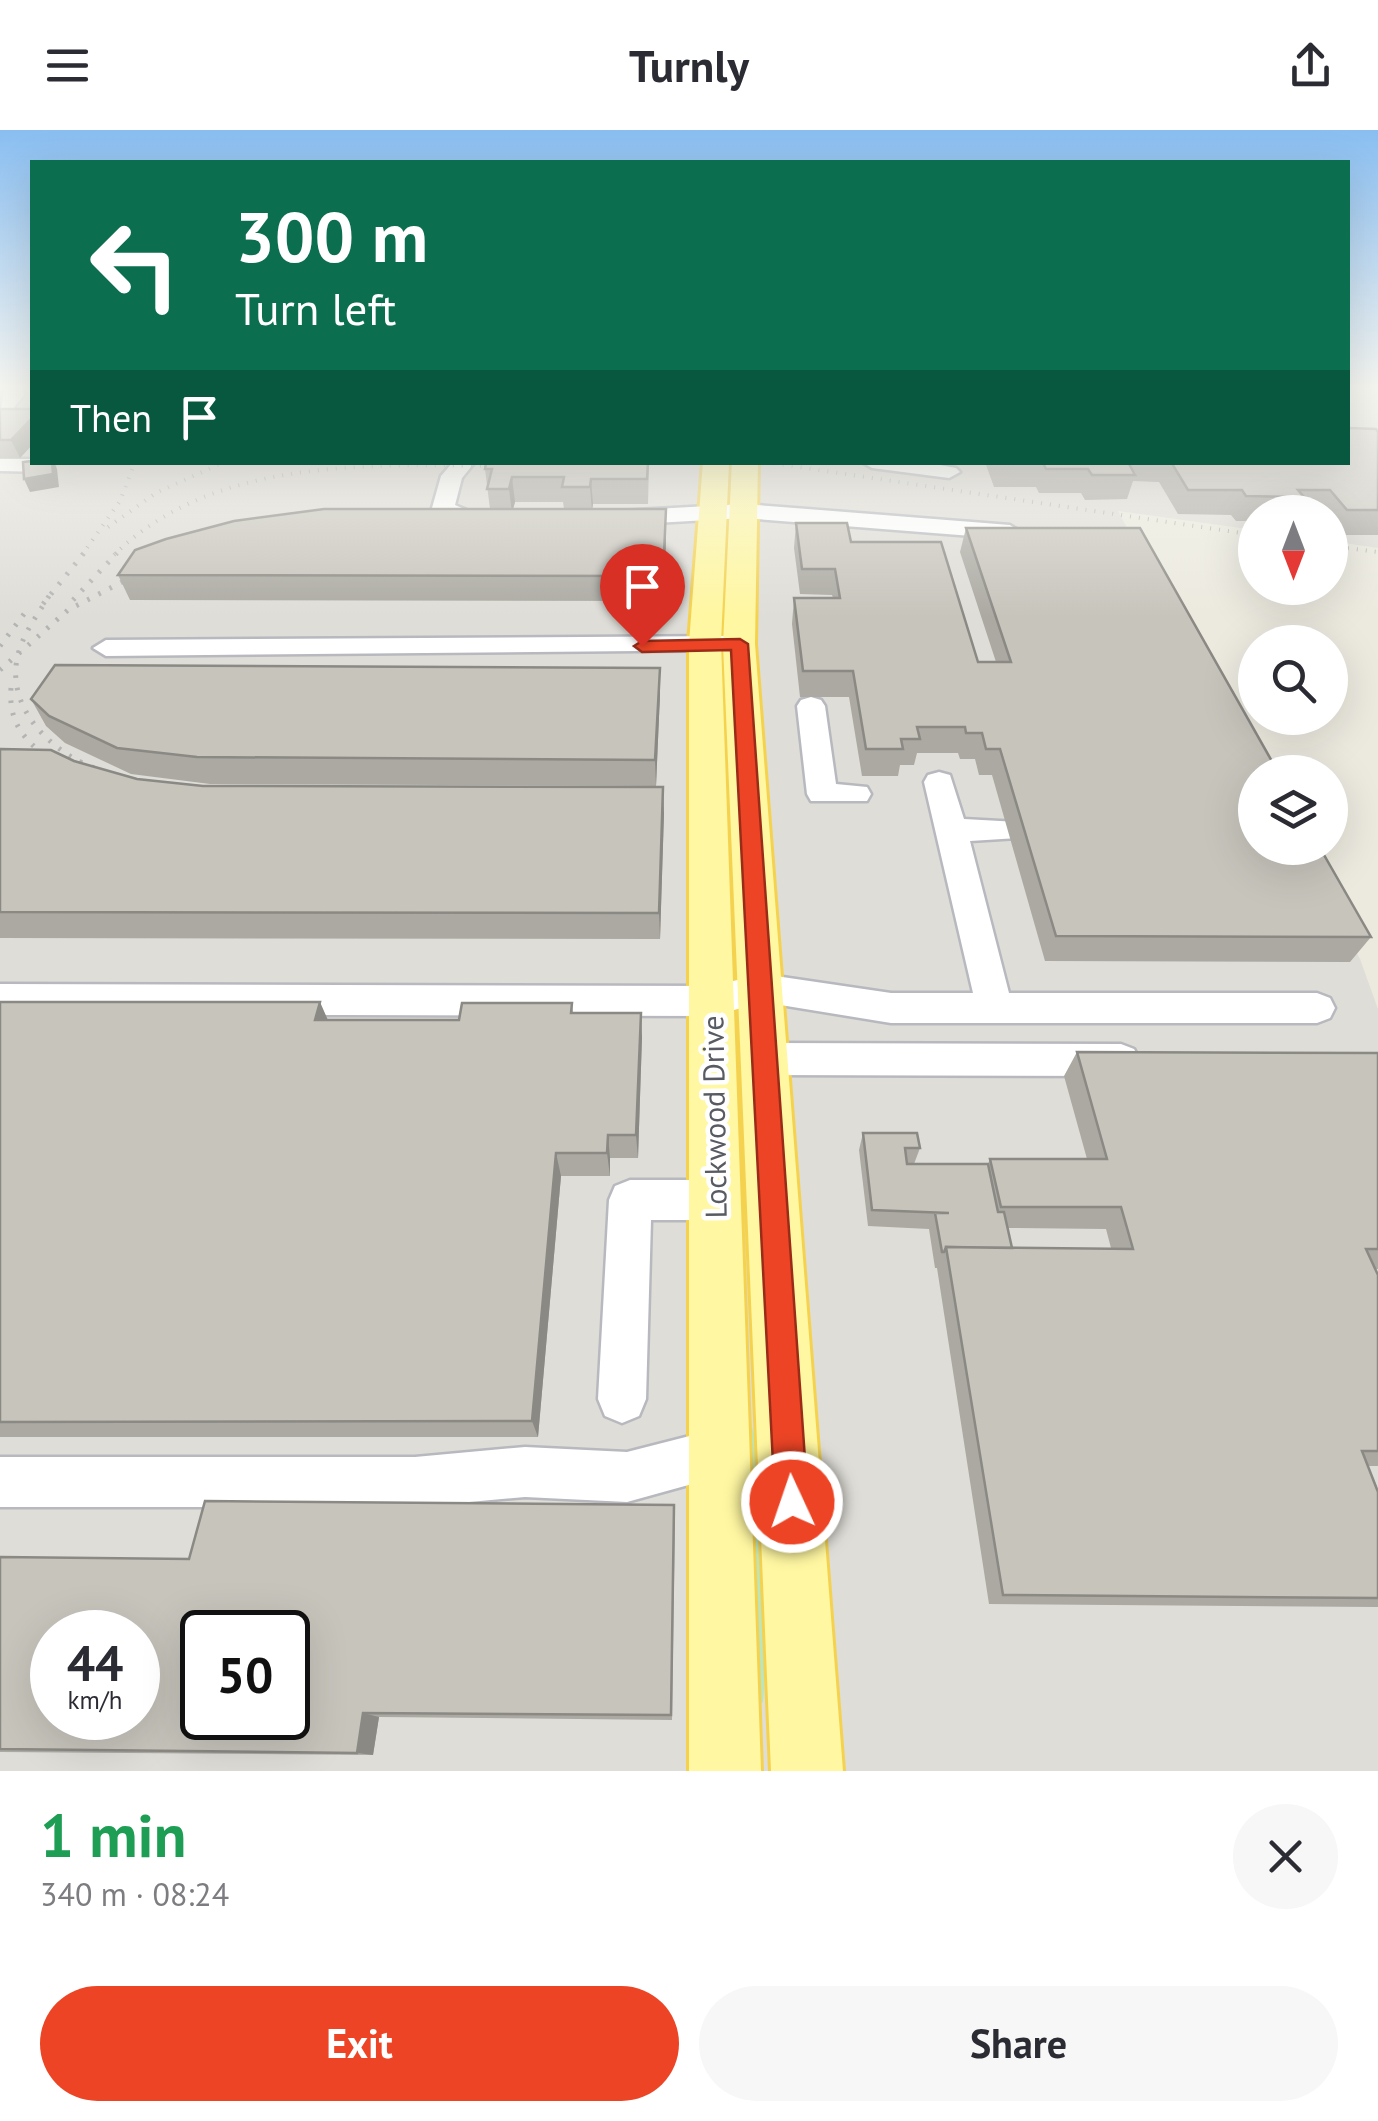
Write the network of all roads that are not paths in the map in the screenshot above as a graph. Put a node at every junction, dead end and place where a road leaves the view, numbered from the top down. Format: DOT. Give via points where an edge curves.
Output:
graph roads {
  1 [pos="0,465"];
  2 [pos="462,465"];
  3 [pos="717,465"];
  4 [pos="744,465"];
  5 [pos="895,465"];
  6 [pos="933,465"];
  7 [pos="44,466"];
  8 [pos="729,510"];
  9 [pos="504,518"];
  10 [pos="597,518"];
  11 [pos="1042,534"];
  12 [pos="722,644"];
  13 [pos="106,648"];
  14 [pos="811,706"];
  15 [pos="939,782"];
  16 [pos="856,794"];
  17 [pos="951,830"];
  18 [pos="1008,830"];
  19 [pos="738,995"];
  20 [pos="0,1000"];
  21 [pos="995,1008"];
  22 [pos="1317,1008"];
  23 [pos="766,1059"];
  24 [pos="1166,1060"];
  25 [pos="716,1200"];
  26 [pos="774,1202"];
  27 [pos="720,1386"];
  28 [pos="785,1387"];
  29 [pos="622,1400"];
  30 [pos="721,1453"];
  31 [pos="0,1482"];
  32 [pos="725,1771"];
  33 [pos="807,1771"];
  1 -- 7 [label="lane"];
  2 -- 9 [label="lane" via="443,508 466,518"];
  3 -- 8 [label="main road, Lockwood Drive"];
  4 -- 8 [label="main road, Lockwood Drive"];
  5 -- 6 [label="lane" via="948,472"];
  8 -- 10 [label="lane"];
  8 -- 11 [label="lane"];
  8 -- 12 [label="main road, Lockwood Drive"];
  12 -- 13 [label="lane"];
  12 -- 19 [label="main road, Lockwood Drive"];
  14 -- 16 [label="lane" via="822,794"];
  15 -- 17 [label="lane"];
  17 -- 18 [label="lane"];
  17 -- 21 [label="lane"];
  19 -- 20 [label="lane"];
  19 -- 21 [label="lane" via="891,1008"];
  19 -- 23 [label="main road, Lockwood Drive"];
  19 -- 25 [label="main road, Lockwood Drive"];
  21 -- 22 [label="lane"];
  23 -- 24 [label="lane"];
  23 -- 26 [label="main road, Lockwood Drive"];
  25 -- 26 [label="main road"];
  25 -- 27 [label="main road, Lockwood Drive"];
  25 -- 29 [label="lane" via="630,1200"];
  26 -- 28 [label="main road, Lockwood Drive"];
  27 -- 28 [label="main road"];
  27 -- 30 [label="main road, Lockwood Drive"];
  28 -- 33 [label="main road, Lockwood Drive"];
  30 -- 31 [label="lane" via="627,1477 525,1472 416,1482"];
  30 -- 32 [label="main road, Lockwood Drive"];
}
